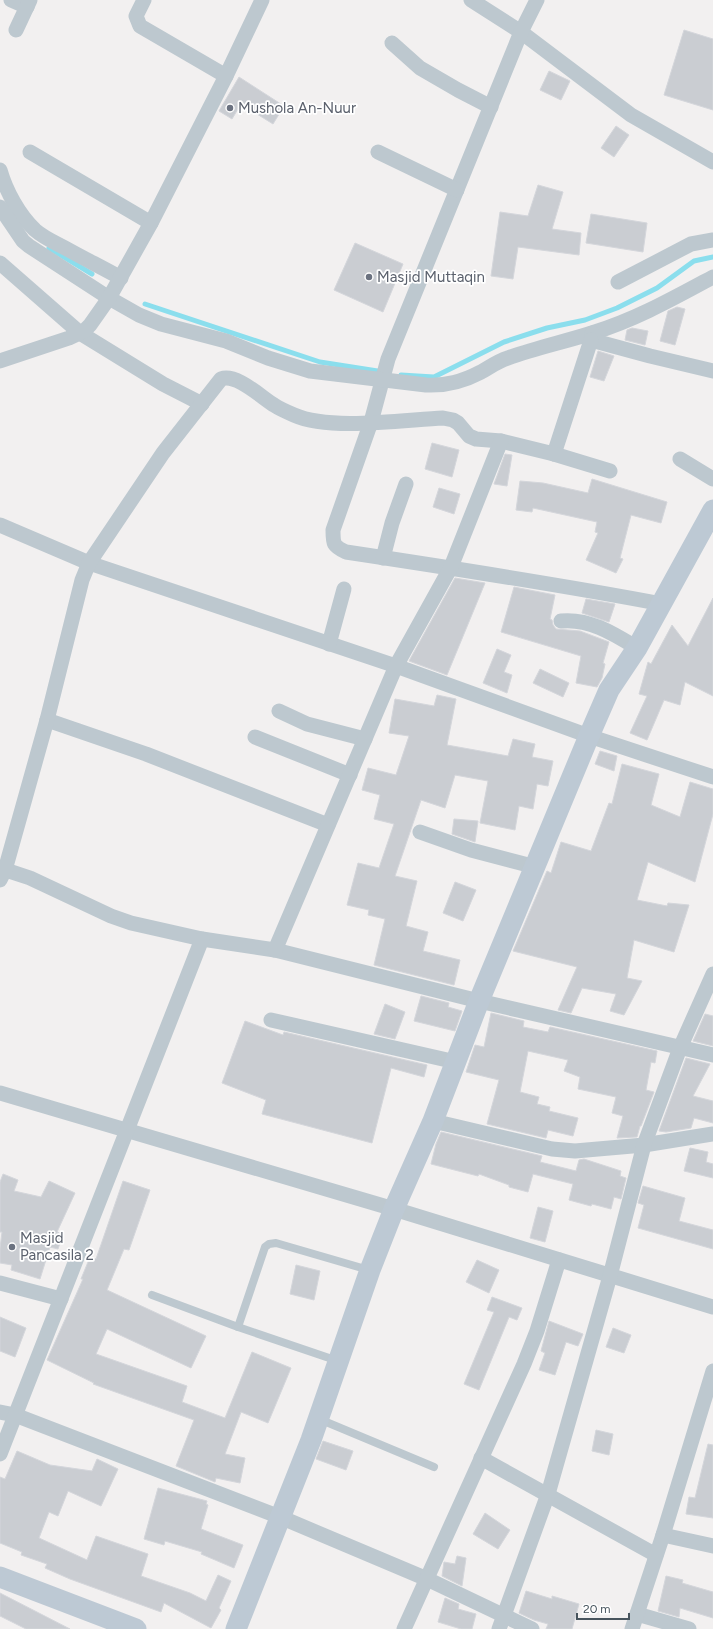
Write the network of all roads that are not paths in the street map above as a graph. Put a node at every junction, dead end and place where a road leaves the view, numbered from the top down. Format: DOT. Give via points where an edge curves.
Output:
graph roads {
  1 [pos="11,0"];
  2 [pos="144,0"];
  3 [pos="262,0"];
  4 [pos="471,0"];
  5 [pos="537,0"];
  6 [pos="29,3"];
  7 [pos="16,30"];
  8 [pos="521,32"];
  9 [pos="392,43"];
  10 [pos="226,76"];
  11 [pos="491,107"];
  12 [pos="30,152"];
  13 [pos="378,152"];
  14 [pos="713,162"];
  15 [pos="0,170"];
  16 [pos="457,190"];
  17 [pos="0,208"];
  18 [pos="151,222"];
  19 [pos="712,237"];
  20 [pos="0,264"];
  21 [pos="713,277"];
  22 [pos="121,278"];
  23 [pos="618,282"];
  24 [pos="109,298"];
  25 [pos="80,333"];
  26 [pos="592,336"];
  27 [pos="0,361"];
  28 [pos="385,370"];
  29 [pos="713,371"];
  30 [pos="202,404"];
  31 [pos="371,422"];
  32 [pos="501,442"];
  33 [pos="554,454"];
  34 [pos="680,458"];
  35 [pos="610,471"];
  36 [pos="713,479"];
  37 [pos="406,484"];
  38 [pos="713,510"];
  39 [pos="0,525"];
  40 [pos="383,558"];
  41 [pos="89,563"];
  42 [pos="451,567"];
  43 [pos="344,589"];
  44 [pos="662,604"];
  45 [pos="561,621"];
  46 [pos="329,644"];
  47 [pos="637,648"];
  48 [pos="396,666"];
  49 [pos="279,712"];
  50 [pos="47,720"];
  51 [pos="589,736"];
  52 [pos="255,737"];
  53 [pos="365,739"];
  54 [pos="350,775"];
  55 [pos="713,777"];
  56 [pos="328,825"];
  57 [pos="420,832"];
  58 [pos="536,867"];
  59 [pos="2,873"];
  60 [pos="202,939"];
  61 [pos="275,950"];
  62 [pos="713,974"];
  63 [pos="479,1002"];
  64 [pos="271,1020"];
  65 [pos="680,1048"];
  66 [pos="713,1055"];
  67 [pos="456,1062"];
  68 [pos="0,1093"];
  69 [pos="433,1121"];
  70 [pos="127,1130"];
  71 [pos="713,1134"];
  72 [pos="644,1145"];
  73 [pos="394,1209"];
  74 [pos="559,1260"];
  75 [pos="370,1270"];
  76 [pos="610,1276"];
  77 [pos="0,1283"];
  78 [pos="152,1295"];
  79 [pos="61,1299"];
  80 [pos="713,1307"];
  81 [pos="238,1327"];
  82 [pos="339,1361"];
  83 [pos="713,1371"];
  84 [pos="0,1412"];
  85 [pos="15,1415"];
  86 [pos="318,1419"];
  87 [pos="0,1454"];
  88 [pos="481,1458"];
  89 [pos="434,1467"];
  90 [pos="548,1494"];
  91 [pos="280,1517"];
  92 [pos="663,1535"];
  93 [pos="713,1546"];
  94 [pos="656,1555"];
  95 [pos="0,1577"];
  96 [pos="427,1579"];
  97 [pos="637,1614"];
  98 [pos="501,1622"];
  99 [pos="136,1629"];
  100 [pos="236,1629"];
  101 [pos="404,1629"];
  102 [pos="532,1629"];
  103 [pos="632,1629"];
  104 [pos="689,1629"];
  1 -- 6 [label="street"];
  2 -- 10 [label="street" via="136,16 140,26"];
  3 -- 10 [label="street"];
  4 -- 8 [label="street"];
  5 -- 8 [label="street"];
  6 -- 7 [label="street"];
  8 -- 11 [label="street"];
  8 -- 14 [label="street" via="630,115"];
  9 -- 11 [label="street" via="420,68"];
  10 -- 18 [label="street"];
  11 -- 16 [label="street"];
  12 -- 18 [label="street"];
  13 -- 16 [label="street"];
  15 -- 22 [label="street" via="15,202 35,230"];
  16 -- 28 [label="street"];
  17 -- 24 [label="street" via="23,241"];
  18 -- 22 [label="street"];
  19 -- 23 [label="street" via="687,246"];
  20 -- 25 [label="street"];
  21 -- 26 [label="street" via="656,308"];
  22 -- 24 [label="street"];
  24 -- 25 [label="street" via="90,325"];
  24 -- 28 [label="street" via="161,324 226,341 310,371"];
  25 -- 27 [label="street"];
  25 -- 30 [label="street" via="163,384"];
  26 -- 28 [label="street" via="524,352 441,386"];
  26 -- 29 [label="street" via="650,356"];
  26 -- 33 [label="street"];
  28 -- 31 [label="street"];
  30 -- 31 [label="street" via="224,378 238,381 295,416 338,423"];
  30 -- 41 [label="street" via="163,452"];
  31 -- 32 [label="street" via="443,418 458,423 469,436 476,439"];
  31 -- 40 [label="street" via="333,530 333,540 337,548 346,552"];
  32 -- 33 [label="street"];
  32 -- 42 [label="street"];
  33 -- 35 [label="street"];
  34 -- 36 [label="street"];
  37 -- 40 [label="street"];
  38 -- 44 [label="main road"];
  39 -- 41 [label="street"];
  40 -- 42 [label="street"];
  41 -- 46 [label="street"];
  41 -- 50 [label="street" via="82,580"];
  42 -- 44 [label="street"];
  42 -- 48 [label="street"];
  43 -- 46 [label="street"];
  44 -- 47 [label="main road"];
  45 -- 47 [label="street" via="601,628"];
  46 -- 48 [label="street"];
  47 -- 51 [label="main road" via="609,690"];
  48 -- 51 [label="street"];
  48 -- 53 [label="street"];
  49 -- 53 [label="street" via="307,724"];
  50 -- 56 [label="street" via="146,754"];
  50 -- 59 [label="street"];
  51 -- 55 [label="street"];
  51 -- 58 [label="main road"];
  52 -- 54 [label="street"];
  53 -- 54 [label="street"];
  54 -- 56 [label="street"];
  56 -- 61 [label="street"];
  57 -- 58 [label="street" via="471,850"];
  58 -- 63 [label="main road"];
  59 -- 60 [label="street" via="30,878 111,916 162,931"];
  60 -- 61 [label="street"];
  60 -- 70 [label="street"];
  61 -- 63 [label="street"];
  62 -- 65 [label="street"];
  63 -- 65 [label="street"];
  63 -- 67 [label="main road"];
  64 -- 67 [label="street"];
  65 -- 66 [label="street"];
  65 -- 72 [label="street"];
  67 -- 69 [label="main road"];
  68 -- 70 [label="street"];
  69 -- 72 [label="street" via="552,1149 575,1151"];
  69 -- 73 [label="main road"];
  70 -- 73 [label="street"];
  70 -- 79 [label="street"];
  71 -- 72 [label="street"];
  72 -- 76 [label="street"];
  73 -- 74 [label="street"];
  73 -- 75 [label="main road"];
  74 -- 76 [label="street"];
  74 -- 88 [label="street" via="534,1338"];
  75 -- 81 [label="lane" via="276,1243 270,1244 266,1247"];
  75 -- 82 [label="main road"];
  76 -- 80 [label="street"];
  76 -- 90 [label="street"];
  77 -- 79 [label="street"];
  78 -- 81 [label="lane"];
  79 -- 85 [label="street"];
  81 -- 82 [label="lane"];
  82 -- 86 [label="main road"];
  83 -- 92 [label="street"];
  84 -- 85 [label="street"];
  85 -- 87 [label="street"];
  85 -- 91 [label="street"];
  86 -- 89 [label="lane"];
  86 -- 91 [label="main road"];
  88 -- 90 [label="street"];
  88 -- 96 [label="street"];
  90 -- 94 [label="street"];
  90 -- 98 [label="street"];
  91 -- 96 [label="street"];
  91 -- 100 [label="main road"];
  92 -- 93 [label="street"];
  92 -- 94 [label="street"];
  94 -- 97 [label="street"];
  95 -- 99 [label="main road"];
  96 -- 98 [label="street"];
  96 -- 101 [label="street"];
  97 -- 103 [label="street"];
  97 -- 104 [label="street"];
  98 -- 102 [label="street"];
}
